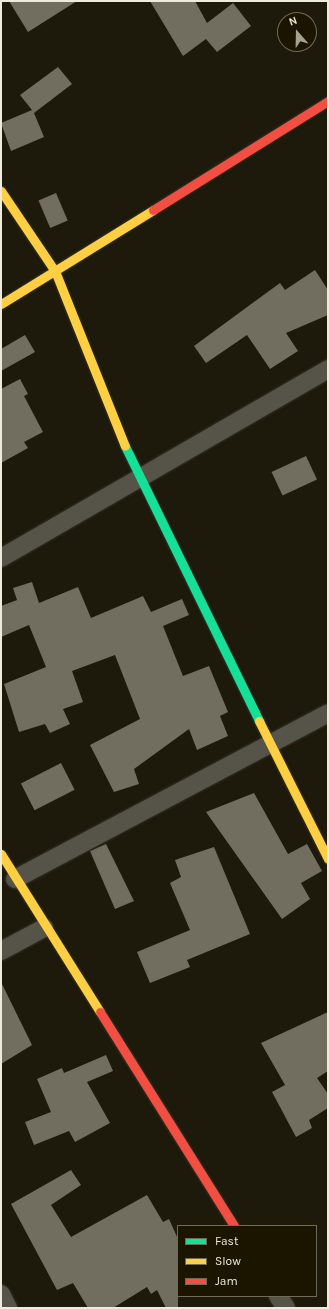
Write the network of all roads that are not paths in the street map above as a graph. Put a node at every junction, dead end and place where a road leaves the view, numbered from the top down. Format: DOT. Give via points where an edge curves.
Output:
graph roads {
  1 [pos="328,101"];
  2 [pos="1,191"];
  3 [pos="55,271"];
  4 [pos="1,304"];
  5 [pos="328,369"];
  6 [pos="139,481"];
  7 [pos="1,558"];
  8 [pos="328,713"];
  9 [pos="272,742"];
  10 [pos="1,854"];
  11 [pos="328,859"];
  12 [pos="15,879"];
  13 [pos="44,928"];
  14 [pos="1,952"];
  15 [pos="233,1225"];
  16 [pos="1,1294"];
  17 [pos="279,1297"];
  18 [pos="8,1308"];
  19 [pos="286,1308"];
  1 -- 3 [label="street"];
  2 -- 3 [label="street"];
  3 -- 4 [label="street"];
  3 -- 6 [label="street"];
  5 -- 6 [label="street"];
  6 -- 7 [label="street"];
  6 -- 9 [label="street"];
  8 -- 9 [label="street"];
  9 -- 11 [label="street"];
  9 -- 12 [label="street"];
  10 -- 12 [label="street"];
  12 -- 13 [label="street"];
  13 -- 14 [label="street"];
  13 -- 15 [label="street"];
  16 -- 18 [label="street"];
  17 -- 19 [label="street"];
}
